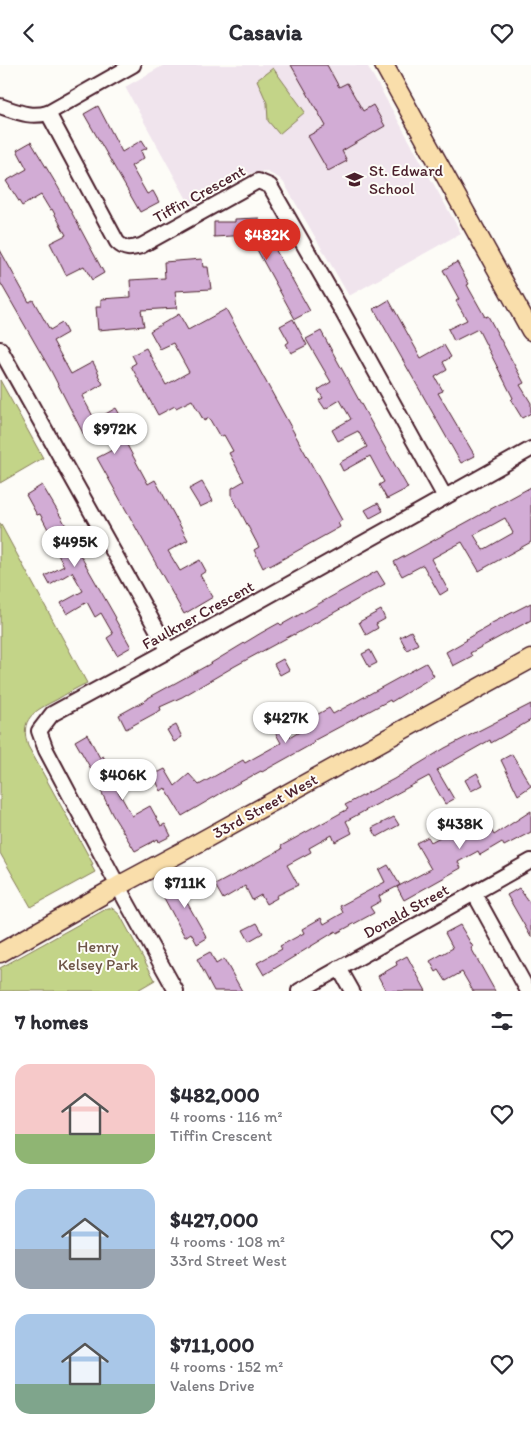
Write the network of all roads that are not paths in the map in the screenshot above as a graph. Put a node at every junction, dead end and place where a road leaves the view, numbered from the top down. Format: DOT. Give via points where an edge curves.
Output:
graph roads {
  1 [pos="133,65"];
  2 [pos="384,65"];
  3 [pos="0,107"];
  4 [pos="48,113"];
  5 [pos="531,331"];
  6 [pos="0,349"];
  7 [pos="531,449"];
  8 [pos="445,497"];
  9 [pos="168,651"];
  10 [pos="530,662"];
  11 [pos="531,861"];
  12 [pos="118,886"];
  13 [pos="474,893"];
  14 [pos="0,953"];
  15 [pos="339,968"];
  16 [pos="176,991"];
  17 [pos="299,991"];
  18 [pos="352,991"];
  19 [pos="528,991"];
  1 -- 4 [label="street"];
  2 -- 5 [label="main road"];
  3 -- 4 [label="street" via="37,116"];
  4 -- 8 [label="street, Tiffin Crescent" via="122,247 141,247 258,181 270,186"];
  6 -- 9 [label="street"];
  7 -- 8 [label="street, Faulkner Crescent"];
  8 -- 9 [label="street, Faulkner Crescent"];
  9 -- 12 [label="street, Faulkner Crescent" via="52,714 39,731"];
  10 -- 12 [label="main road, 33rd Street West"];
  11 -- 13 [label="street, Donald Street"];
  12 -- 14 [label="main road, 33rd Street West"];
  12 -- 16 [label="street"];
  13 -- 15 [label="street, Donald Street"];
  13 -- 19 [label="street"];
  15 -- 17 [label="street, Donald Street"];
  15 -- 18 [label="street"];
}
